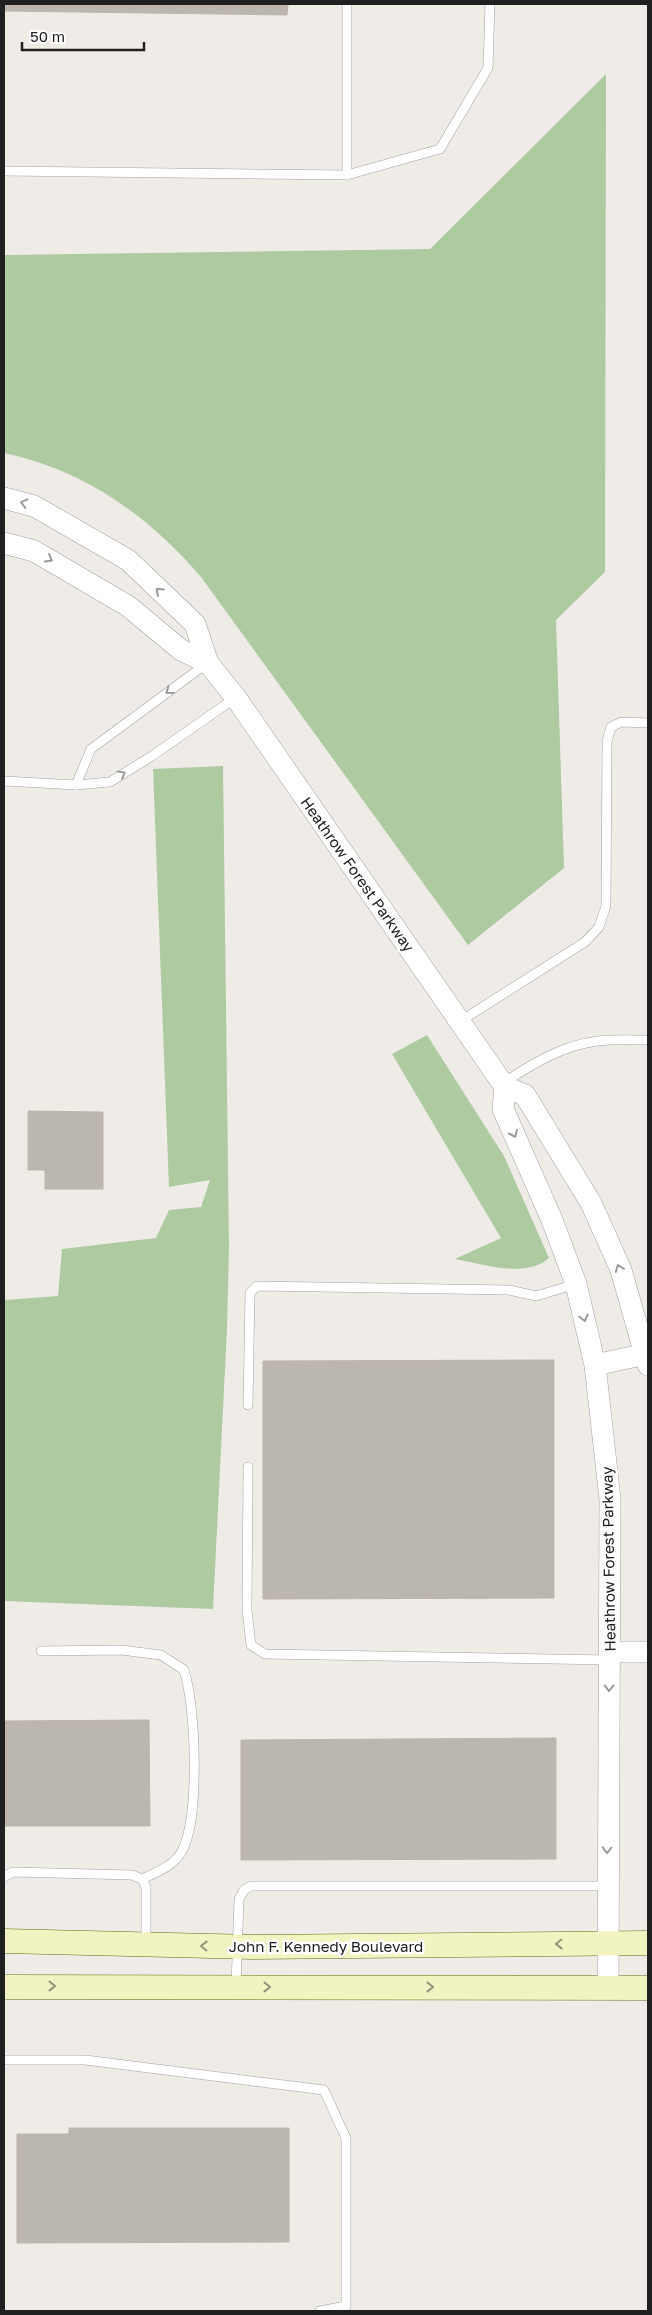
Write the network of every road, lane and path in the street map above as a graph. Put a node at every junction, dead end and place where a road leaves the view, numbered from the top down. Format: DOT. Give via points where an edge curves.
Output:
graph roads {
  1 [pos="347,4"];
  2 [pos="490,4"];
  3 [pos="4,171"];
  4 [pos="347,175"];
  5 [pos="4,498"];
  6 [pos="4,543"];
  7 [pos="208,663"];
  8 [pos="236,698"];
  9 [pos="648,723"];
  10 [pos="4,781"];
  11 [pos="76,785"];
  12 [pos="459,1022"];
  13 [pos="648,1040"];
  14 [pos="504,1085"];
  15 [pos="576,1284"];
  16 [pos="647,1360"];
  17 [pos="595,1365"];
  18 [pos="248,1405"];
  19 [pos="248,1467"];
  20 [pos="42,1651"];
  21 [pos="648,1652"];
  22 [pos="610,1656"];
  23 [pos="4,1877"];
  24 [pos="142,1879"];
  25 [pos="607,1886"];
  26 [pos="4,1941"];
  27 [pos="608,1943"];
  28 [pos="648,1943"];
  29 [pos="146,1944"];
  30 [pos="237,1946"];
  31 [pos="4,1987"];
  32 [pos="236,1987"];
  33 [pos="608,1988"];
  34 [pos="648,1988"];
  35 [pos="4,2060"];
  36 [pos="320,2311"];
  1 -- 4 [label="lane"];
  2 -- 4 [label="lane" via="488,68 440,149"];
  3 -- 4 [label="lane"];
  7 -- 5 [label="street, Heathrow Forest Parkway, one-way" via="195,624 128,560 34,506"];
  6 -- 7 [label="street, Heathrow Forest Parkway, one-way" via="34,551 120,600 181,650"];
  7 -- 8 [label="street, Heathrow Forest Parkway"];
  7 -- 11 [label="lane, one-way" via="91,749"];
  11 -- 8 [label="lane, one-way" via="110,782"];
  8 -- 12 [label="street, Heathrow Forest Parkway"];
  9 -- 12 [label="lane" via="621,722 611,727 608,741 606,906 599,927 585,942"];
  10 -- 11 [label="lane"];
  12 -- 14 [label="street, Heathrow Forest Parkway"];
  13 -- 14 [label="lane" via="599,1040 573,1046 549,1056"];
  14 -- 15 [label="street, Heathrow Forest Parkway, one-way" via="503,1109"];
  16 -- 14 [label="street, Heathrow Forest Parkway, one-way" via="621,1270 591,1203 525,1095"];
  15 -- 17 [label="street, Heathrow Forest Parkway, one-way"];
  15 -- 18 [label="lane" via="536,1296 509,1290 256,1286 250,1293"];
  16 -- 17 [label="street"];
  17 -- 22 [label="street, Heathrow Forest Parkway" via="610,1499"];
  19 -- 22 [label="lane" via="247,1610 251,1644 265,1654"];
  20 -- 24 [label="lane" via="121,1650 161,1655 184,1670 188,1682 193,1746 190,1833 181,1853 169,1866"];
  21 -- 22 [label="street"];
  22 -- 25 [label="street, Heathrow Forest Parkway, one-way"];
  23 -- 24 [label="lane" via="13,1872 132,1875"];
  24 -- 29 [label="lane" via="146,1887"];
  25 -- 27 [label="street, Heathrow Forest Parkway"];
  25 -- 30 [label="lane" via="252,1886 244,1890 239,1899"];
  26 -- 29 [label="main road, John F. Kennedy Boulevard"];
  27 -- 28 [label="main road, John F. Kennedy Boulevard"];
  27 -- 30 [label="main road, John F. Kennedy Boulevard, one-way"];
  27 -- 33 [label="street, Heathrow Forest Parkway"];
  30 -- 29 [label="main road, John F. Kennedy Boulevard, one-way"];
  30 -- 32 [label="lane"];
  31 -- 32 [label="main road, one-way"];
  32 -- 33 [label="main road, one-way"];
  33 -- 34 [label="main road"];
  35 -- 36 [label="lane" via="86,2060 324,2090 346,2138 346,2306"];
}
